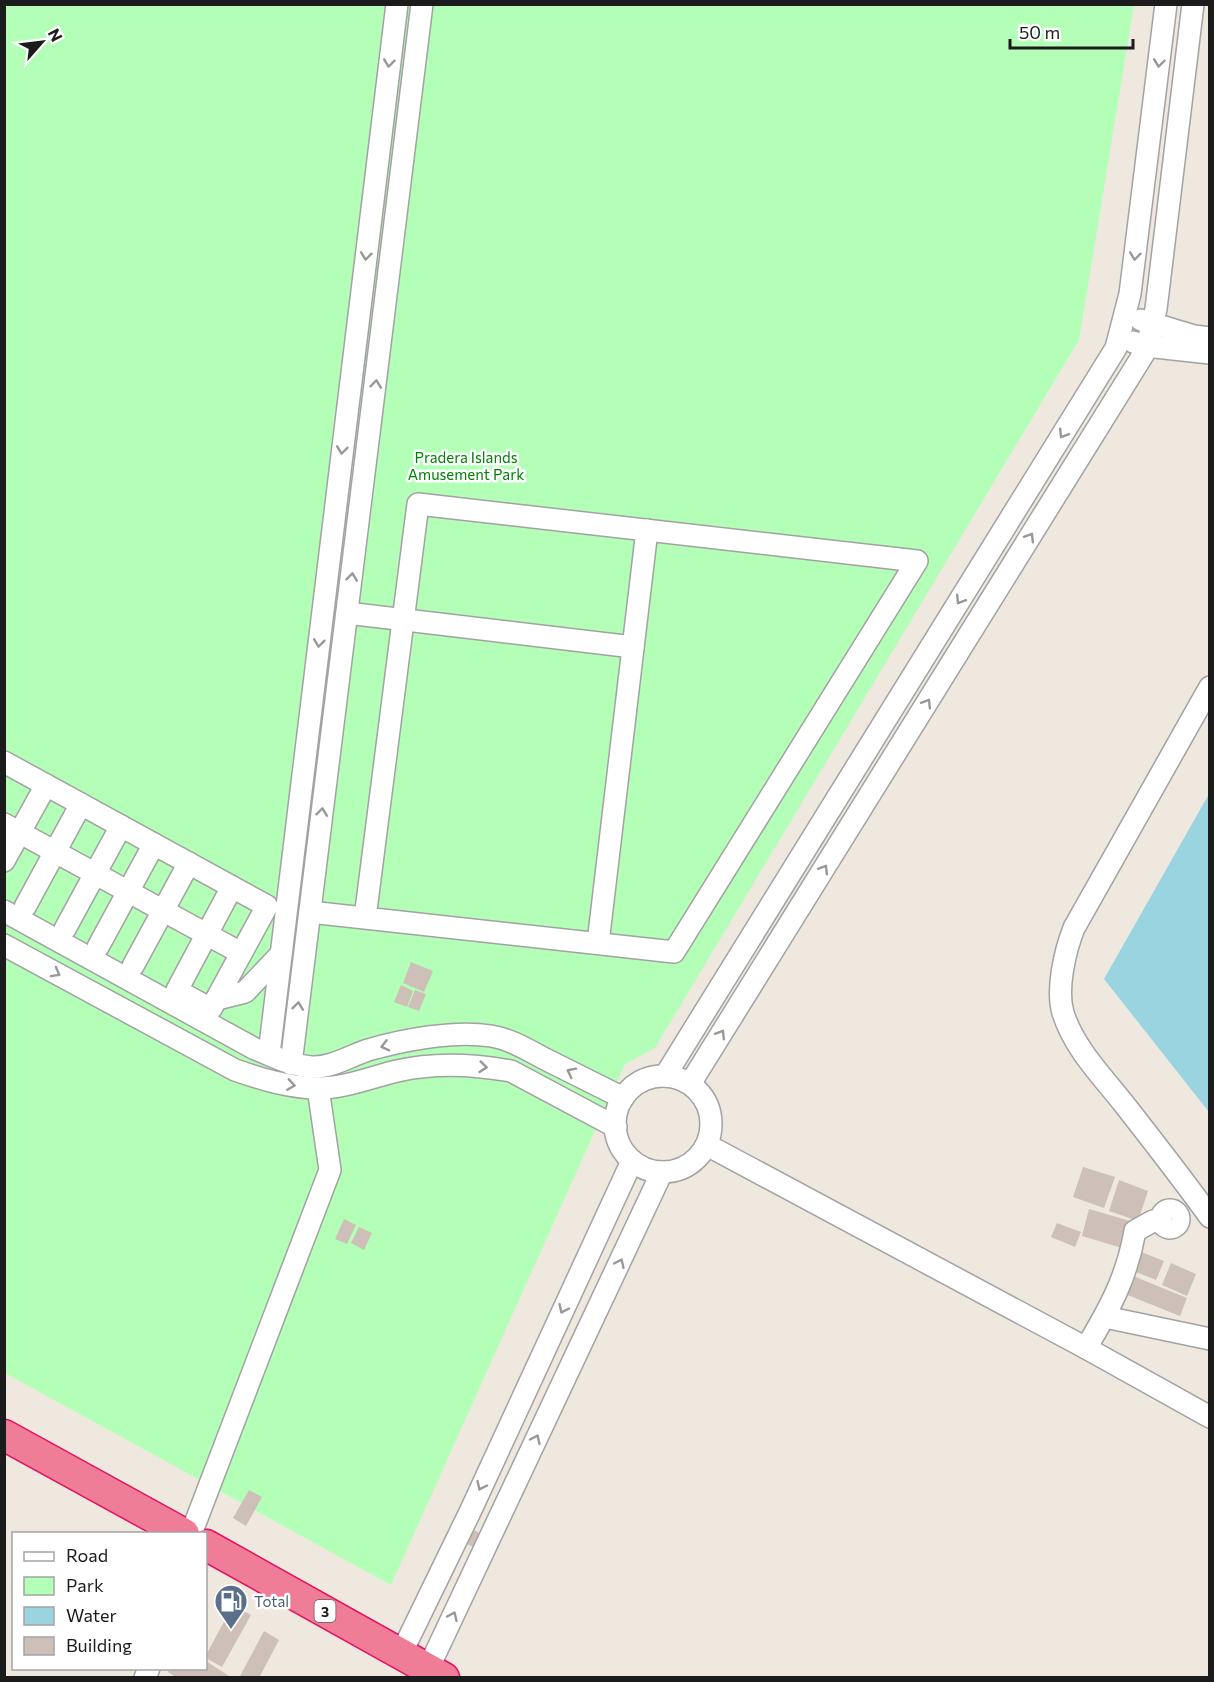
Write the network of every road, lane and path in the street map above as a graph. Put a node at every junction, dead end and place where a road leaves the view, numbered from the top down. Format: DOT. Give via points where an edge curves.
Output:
graph roads {
  1 [pos="397,4"];
  2 [pos="422,4"];
  3 [pos="1166,4"];
  4 [pos="1193,4"];
  5 [pos="1125,316"];
  6 [pos="1153,323"];
  7 [pos="1118,337"];
  8 [pos="1209,338"];
  9 [pos="1146,346"];
  10 [pos="1209,353"];
  11 [pos="647,530"];
  12 [pos="347,613"];
  13 [pos="403,620"];
  14 [pos="633,647"];
  15 [pos="1209,687"];
  16 [pos="4,762"];
  17 [pos="45,785"];
  18 [pos="81,804"];
  19 [pos="121,826"];
  20 [pos="12,829"];
  21 [pos="154,844"];
  22 [pos="55,852"];
  23 [pos="4,861"];
  24 [pos="189,863"];
  25 [pos="95,874"];
  26 [pos="232,887"];
  27 [pos="128,892"];
  28 [pos="4,896"];
  29 [pos="15,909"];
  30 [pos="163,911"];
  31 [pos="310,912"];
  32 [pos="365,918"];
  33 [pos="65,929"];
  34 [pos="207,935"];
  35 [pos="598,943"];
  36 [pos="4,945"];
  37 [pos="98,947"];
  38 [pos="242,953"];
  39 [pos="281,954"];
  40 [pos="132,966"];
  41 [pos="177,990"];
  42 [pos="217,999"];
  43 [pos="269,1054"];
  44 [pos="291,1064"];
  45 [pos="665,1076"];
  46 [pos="690,1084"];
  47 [pos="318,1088"];
  48 [pos="623,1098"];
  49 [pos="616,1127"];
  50 [pos="707,1145"];
  51 [pos="632,1161"];
  52 [pos="662,1173"];
  53 [pos="1204,1209"];
  54 [pos="1105,1317"];
  55 [pos="1209,1339"];
  56 [pos="1086,1348"];
  57 [pos="1209,1417"];
  58 [pos="4,1435"];
  59 [pos="470,1512"];
  60 [pos="496,1524"];
  61 [pos="182,1532"];
  62 [pos="191,1532"];
  63 [pos="207,1546"];
  64 [pos="401,1654"];
  65 [pos="436,1673"];
  1 -- 39 [label="street, one-way"];
  12 -- 2 [label="street, one-way"];
  3 -- 5 [label="street, one-way"];
  4 -- 6 [label="street"];
  5 -- 6 [label="street"];
  5 -- 7 [label="street"];
  6 -- 8 [label="street"];
  6 -- 9 [label="street"];
  7 -- 9 [label="street"];
  7 -- 45 [label="street, one-way" via="1116,348"];
  9 -- 10 [label="street"];
  46 -- 9 [label="street, one-way"];
  11 -- 13 [label="street" via="418,504"];
  11 -- 14 [label="street"];
  11 -- 35 [label="street" via="917,561 674,951"];
  12 -- 13 [label="street"];
  31 -- 12 [label="street, one-way"];
  13 -- 14 [label="street"];
  13 -- 32 [label="street"];
  14 -- 35 [label="street"];
  15 -- 53 [label="street" via="1074,928 1065,950 1061,980 1062,1012 1077,1044"];
  16 -- 17 [label="street"];
  17 -- 18 [label="street"];
  17 -- 20 [label="street"];
  18 -- 19 [label="street"];
  18 -- 22 [label="street"];
  19 -- 21 [label="street"];
  19 -- 25 [label="street"];
  20 -- 22 [label="street"];
  20 -- 23 [label="street"];
  21 -- 24 [label="street"];
  21 -- 27 [label="street"];
  22 -- 25 [label="street"];
  22 -- 29 [label="street"];
  24 -- 26 [label="street"];
  24 -- 30 [label="street"];
  25 -- 27 [label="street"];
  25 -- 33 [label="street"];
  26 -- 34 [label="street"];
  26 -- 38 [label="street" via="267,906"];
  27 -- 30 [label="street"];
  27 -- 37 [label="street"];
  28 -- 29 [label="street"];
  29 -- 33 [label="street"];
  29 -- 43 [label="street"];
  30 -- 34 [label="street"];
  30 -- 40 [label="street"];
  31 -- 32 [label="street"];
  44 -- 31 [label="street, one-way"];
  32 -- 35 [label="street"];
  33 -- 37 [label="street"];
  34 -- 38 [label="street"];
  34 -- 41 [label="street"];
  36 -- 47 [label="street, one-way" via="235,1070 268,1081"];
  37 -- 40 [label="street"];
  38 -- 42 [label="street"];
  39 -- 42 [label="street" via="245,992"];
  39 -- 43 [label="street"];
  40 -- 41 [label="street"];
  41 -- 42 [label="street" via="211,1009"];
  43 -- 44 [label="street"];
  48 -- 44 [label="street, one-way" via="491,1036 456,1035 392,1044 314,1067"];
  45 -- 46 [label="street"];
  45 -- 48 [label="street" via="637,1084"];
  46 -- 50 [label="street" via="708,1105 711,1132"];
  47 -- 49 [label="street, one-way" via="441,1064 493,1068 511,1071"];
  47 -- 62 [label="street" via="330,1170"];
  48 -- 49 [label="street"];
  49 -- 51 [label="street" via="622,1150"];
  50 -- 52 [label="street" via="689,1165"];
  50 -- 56 [label="street"];
  51 -- 52 [label="street"];
  51 -- 59 [label="street, one-way"];
  60 -- 52 [label="street, one-way"];
  53 -- 54 [label="street" via="1153,1221 1136,1231 1123,1281"];
  54 -- 55 [label="street"];
  54 -- 56 [label="street"];
  56 -- 57 [label="street"];
  58 -- 61 [label="highway"];
  59 -- 60 [label="street"];
  59 -- 64 [label="street"];
  65 -- 60 [label="street, one-way"];
  63 -- 64 [label="highway, 3"];
  64 -- 65 [label="highway, 3"];
}
